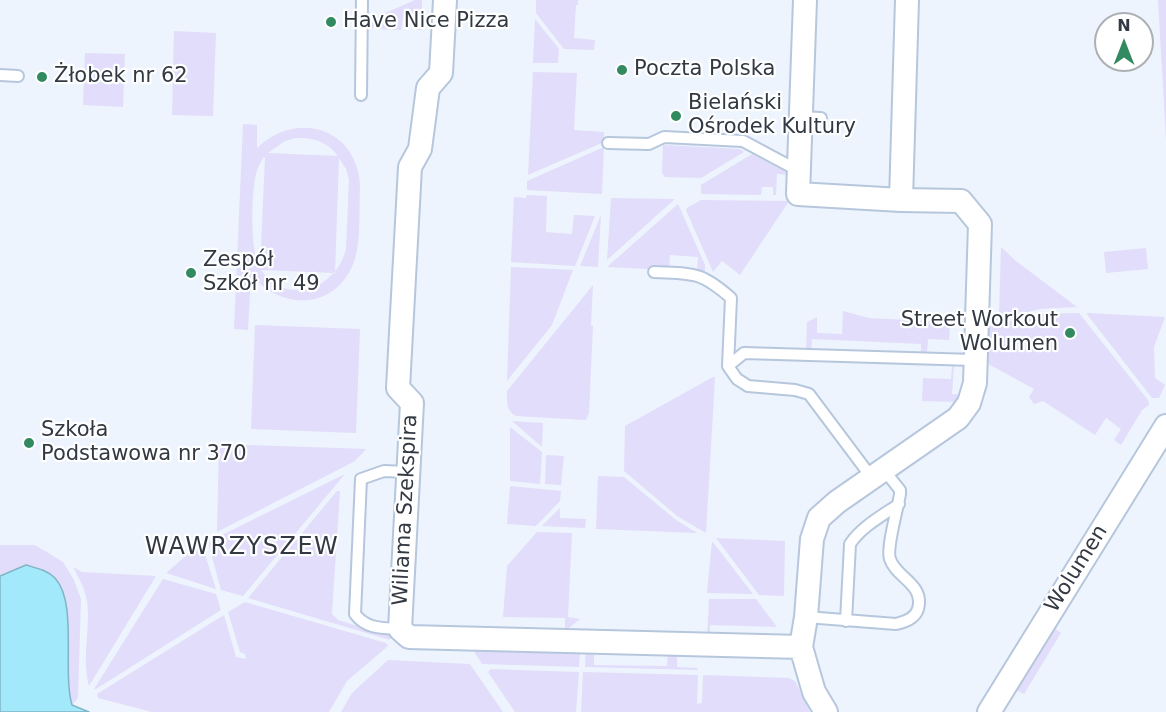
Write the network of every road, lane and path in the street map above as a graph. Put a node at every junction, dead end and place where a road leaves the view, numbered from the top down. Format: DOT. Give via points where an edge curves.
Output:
graph roads {
  1 [pos="362,0"];
  2 [pos="445,0"];
  3 [pos="805,0"];
  4 [pos="907,0"];
  5 [pos="0,75"];
  6 [pos="18,76"];
  7 [pos="361,95"];
  8 [pos="608,143"];
  9 [pos="799,171"];
  10 [pos="901,200"];
  11 [pos="654,272"];
  12 [pos="974,360"];
  13 [pos="728,366"];
  14 [pos="1166,426"];
  15 [pos="407,472"];
  16 [pos="878,474"];
  17 [pos="899,504"];
  18 [pos="806,617"];
  19 [pos="846,621"];
  20 [pos="400,629"];
  21 [pos="801,647"];
  22 [pos="826,712"];
  23 [pos="989,712"];
  1 -- 7 [label="lane"];
  2 -- 15 [label="street, Wiliama Szekspira" via="441,74 428,88 420,149 410,167 398,388 412,403"];
  3 -- 9 [label="street" via="811,117"];
  4 -- 10 [label="street"];
  5 -- 6 [label="lane"];
  8 -- 9 [label="lane" via="649,144 664,137 743,141"];
  9 -- 10 [label="street" via="798,194"];
  10 -- 12 [label="street" via="961,201 980,224"];
  11 -- 13 [label="lane" via="695,274 712,281 731,298"];
  12 -- 13 [label="lane" via="744,353"];
  12 -- 16 [label="street" via="975,383 969,403 958,418"];
  13 -- 16 [label="lane" via="736,379 748,386 809,394"];
  14 -- 23 [label="street, Wolumen"];
  15 -- 20 [label="street, Wiliama Szekspira"];
  15 -- 20 [label="lane" via="384,471 361,479 355,614 362,623"];
  16 -- 17 [label="lane" via="900,490"];
  16 -- 18 [label="street" via="819,518 809,554"];
  17 -- 19 [label="lane" via="850,544"];
  17 -- 19 [label="lane" via="889,558 917,591 918,610 896,624"];
  18 -- 19 [label="lane"];
  18 -- 21 [label="street"];
  20 -- 21 [label="street, Wiliama Szekspira" via="409,637"];
  21 -- 22 [label="street" via="814,692"];
}
